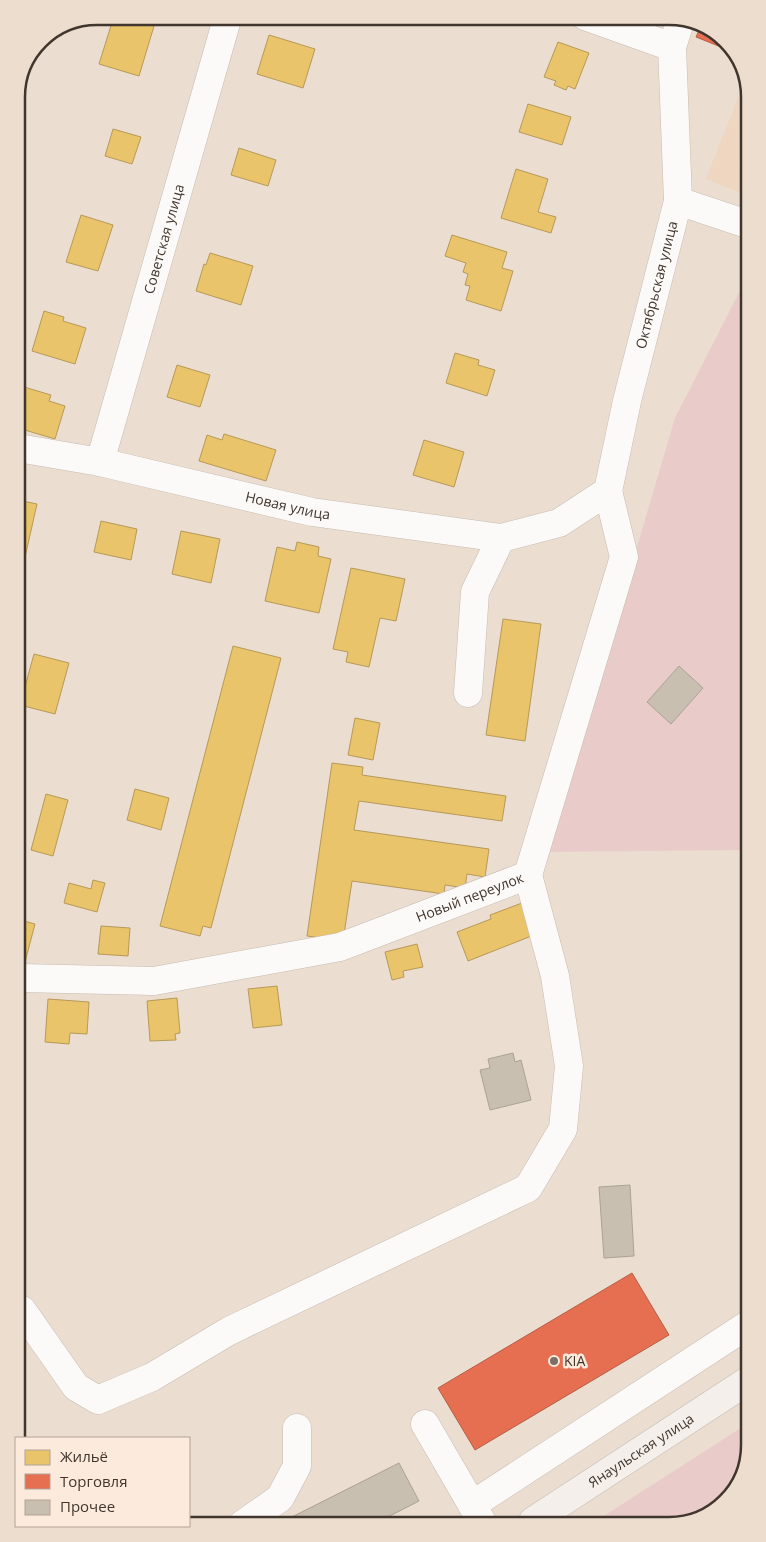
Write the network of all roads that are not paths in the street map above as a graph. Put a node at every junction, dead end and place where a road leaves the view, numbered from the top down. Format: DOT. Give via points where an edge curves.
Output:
graph roads {
  1 [pos="225,25"];
  2 [pos="609,25"];
  3 [pos="679,26"];
  4 [pos="672,48"];
  5 [pos="678,201"];
  6 [pos="741,222"];
  7 [pos="25,449"];
  8 [pos="100,462"];
  9 [pos="608,491"];
  10 [pos="500,538"];
  11 [pos="468,693"];
  12 [pos="528,875"];
  13 [pos="25,978"];
  14 [pos="25,1314"];
  15 [pos="741,1330"];
  16 [pos="741,1386"];
  17 [pos="425,1424"];
  18 [pos="297,1428"];
  19 [pos="477,1513"];
  20 [pos="253,1517"];
  21 [pos="539,1517"];
  1 -- 8 [label="street, Советская улица"];
  2 -- 4 [label="street"];
  3 -- 4 [label="street, Октябрьская улица"];
  4 -- 5 [label="street, Октябрьская улица"];
  5 -- 6 [label="street"];
  5 -- 9 [label="street, Октябрьская улица" via="627,401"];
  7 -- 8 [label="street, Новая улица"];
  8 -- 10 [label="street, Новая улица" via="312,512"];
  9 -- 10 [label="street, Новая улица" via="560,523"];
  9 -- 12 [label="street, Новый переулок" via="624,557"];
  10 -- 11 [label="street" via="475,592"];
  12 -- 13 [label="street, Новый переулок" via="340,948 154,981"];
  12 -- 14 [label="street" via="555,976 569,1066 563,1130 528,1188 229,1331 152,1377 98,1400 76,1387"];
  15 -- 19 [label="street"];
  16 -- 21 [label="main road, Янаульская улица"];
  17 -- 19 [label="street"];
  18 -- 20 [label="street" via="297,1466 280,1498"];
}
